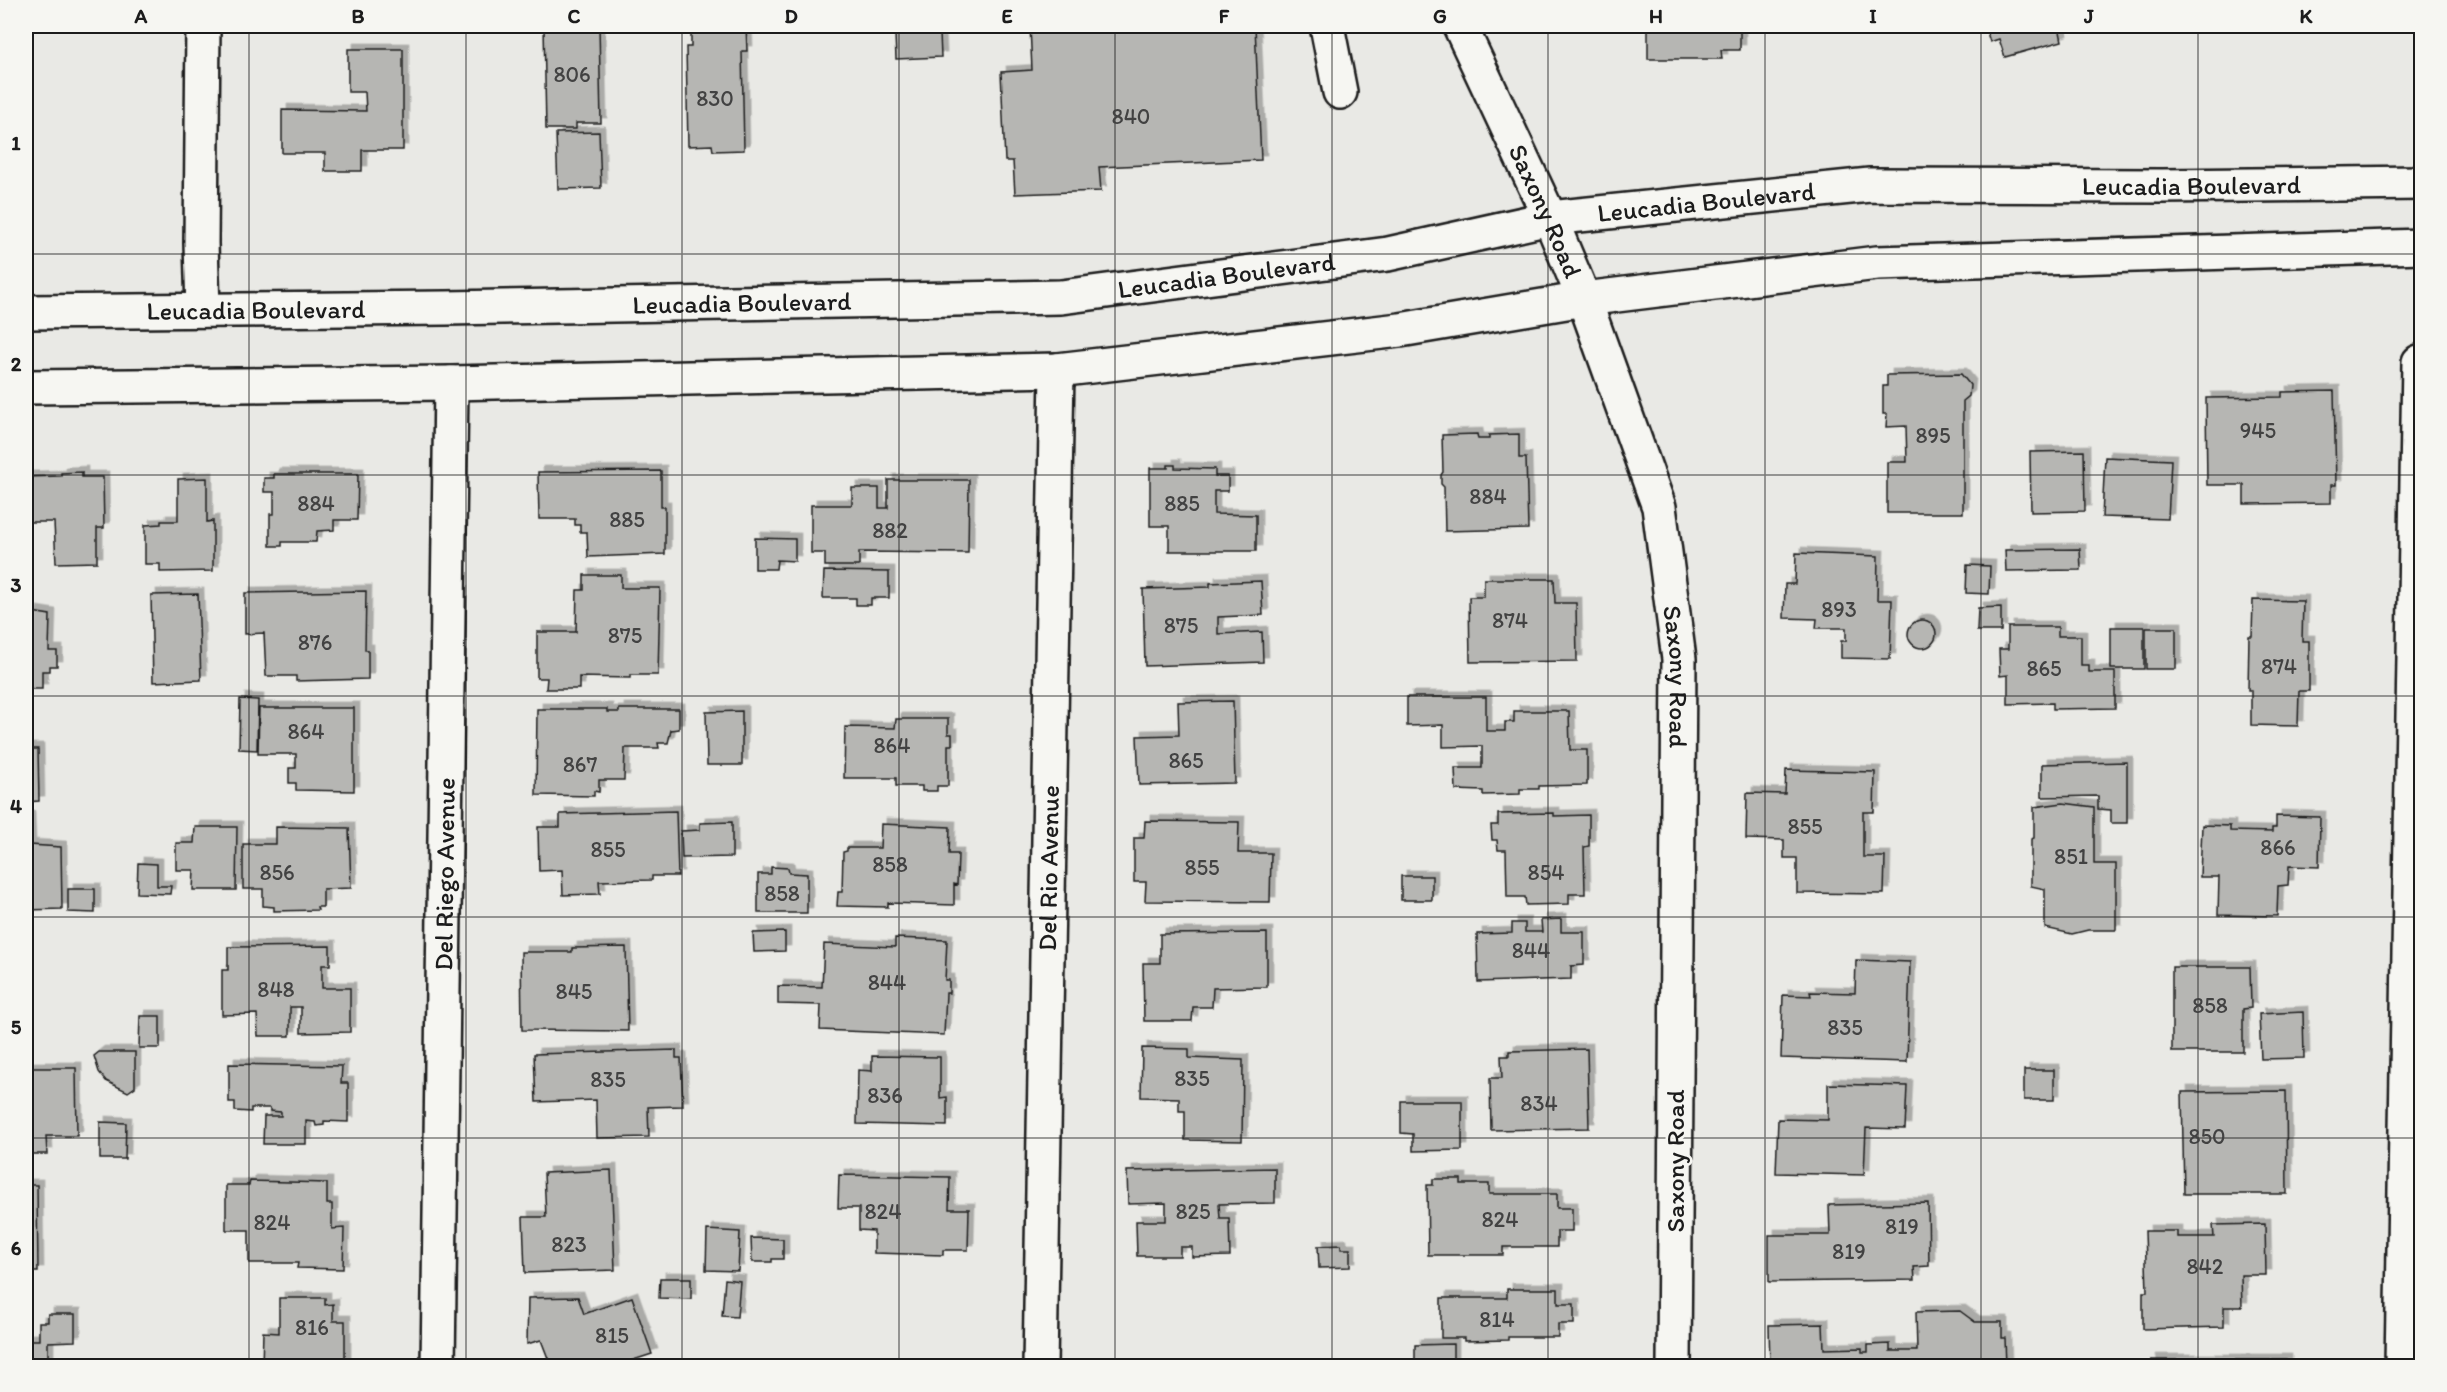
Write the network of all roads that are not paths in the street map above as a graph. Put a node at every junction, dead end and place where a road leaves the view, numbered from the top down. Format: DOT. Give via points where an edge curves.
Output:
graph roads {
  1 [pos="203,26"];
  2 [pos="1327,26"];
  3 [pos="1460,26"];
  4 [pos="1340,92"];
  5 [pos="2421,183"];
  6 [pos="1551,218"];
  7 [pos="2421,246"];
  8 [pos="1584,298"];
  9 [pos="203,310"];
  10 [pos="26,312"];
  11 [pos="2419,362"];
  12 [pos="1057,370"];
  13 [pos="451,383"];
  14 [pos="26,387"];
  15 [pos="438,1366"];
  16 [pos="1040,1366"];
  17 [pos="1674,1366"];
  18 [pos="2402,1366"];
  1 -- 9 [label="main road"];
  2 -- 4 [label="main road"];
  3 -- 6 [label="main road, Saxony Road"];
  5 -- 6 [label="main road, Leucadia Boulevard" via="1870,185"];
  6 -- 8 [label="main road, Saxony Road"];
  6 -- 9 [label="main road, Leucadia Boulevard" via="1388,254 1061,297"];
  7 -- 8 [label="main road" via="1877,263"];
  8 -- 12 [label="main road" via="1400,330"];
  8 -- 17 [label="main road, Saxony Road" via="1659,507 1678,659"];
  9 -- 10 [label="main road, Leucadia Boulevard"];
  11 -- 18 [label="main road"];
  12 -- 13 [label="main road"];
  12 -- 16 [label="main road, Del Rio Avenue"];
  13 -- 14 [label="main road"];
  13 -- 15 [label="main road, Del Riego Avenue"];
}
